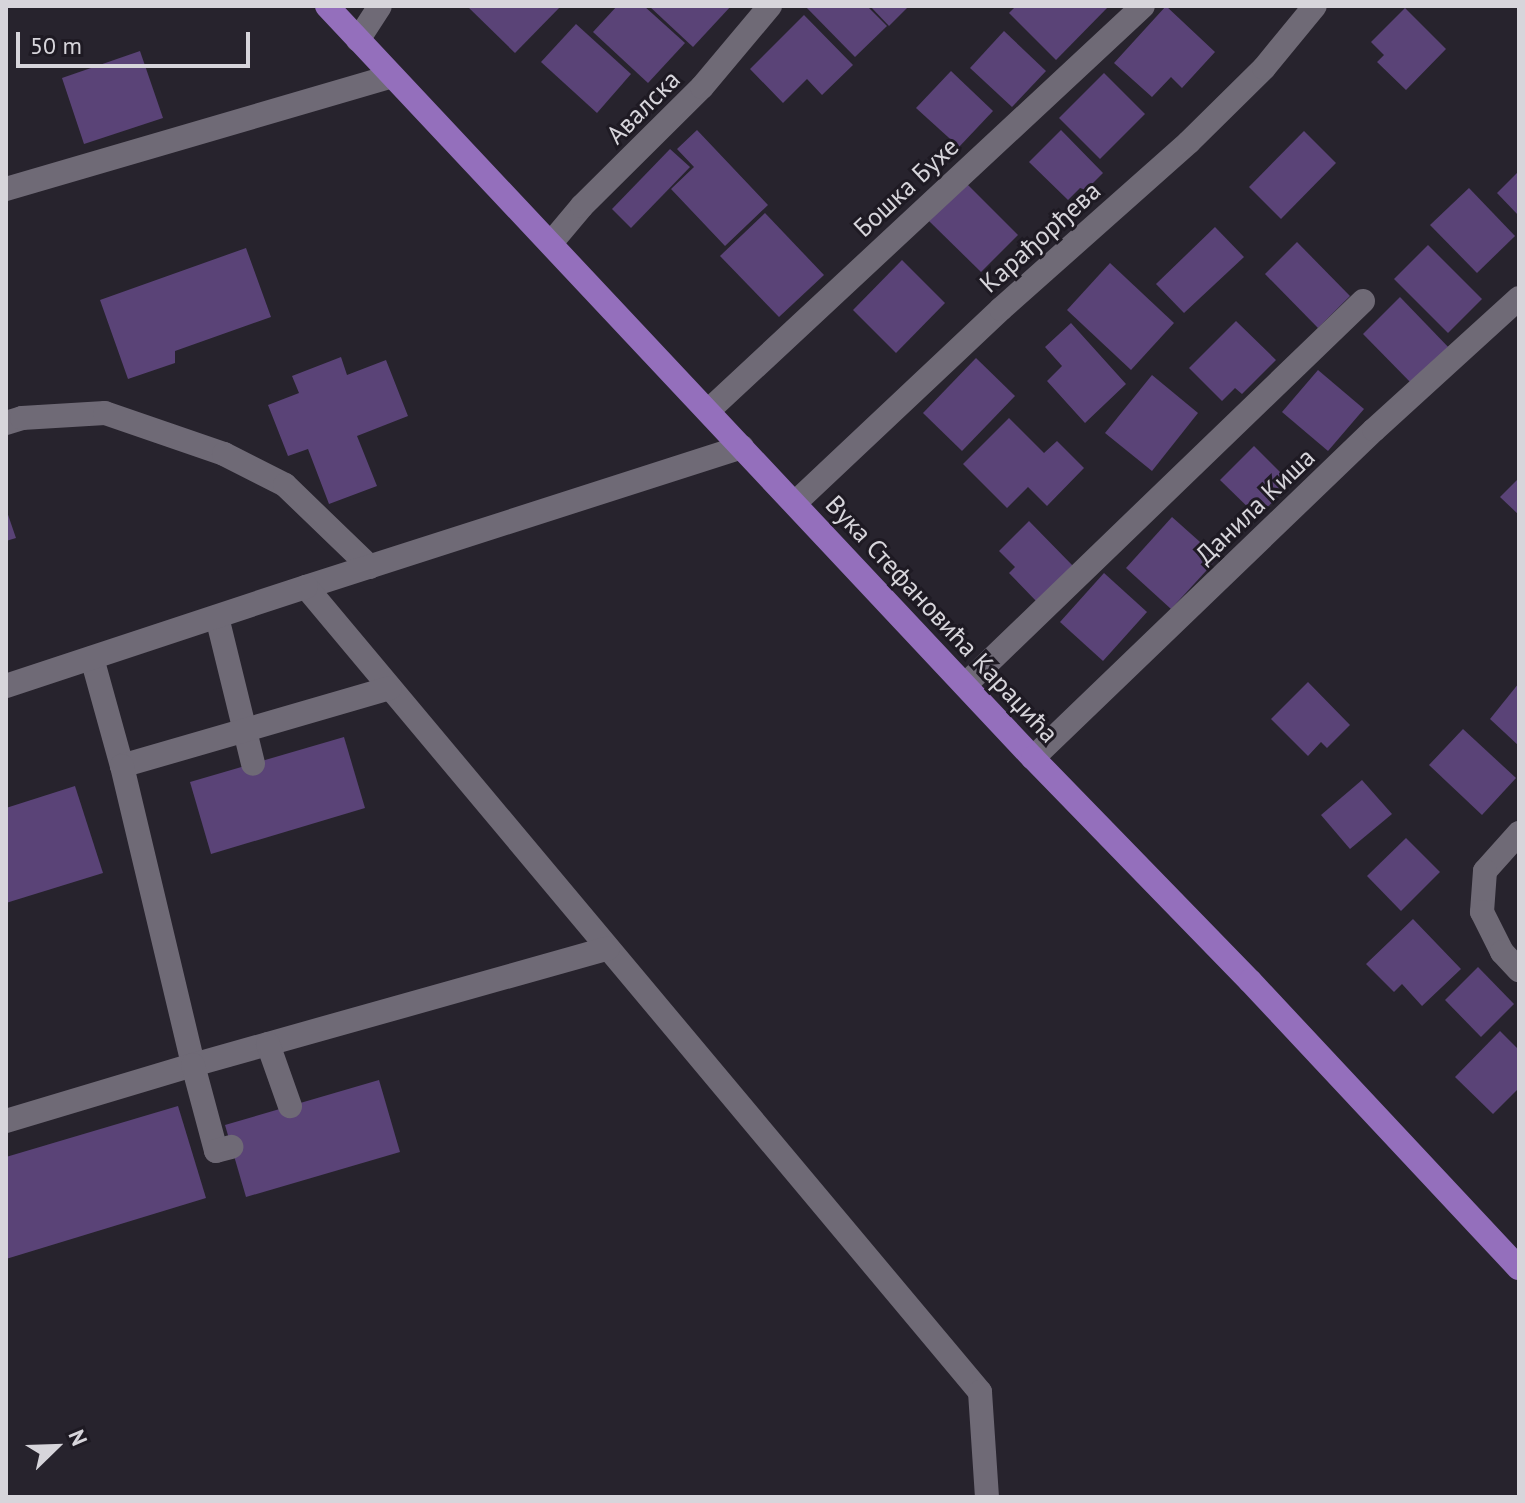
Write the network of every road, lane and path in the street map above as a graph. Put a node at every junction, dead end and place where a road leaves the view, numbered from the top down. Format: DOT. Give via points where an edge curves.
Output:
graph roads {
  1 [pos="327,6"];
  2 [pos="380,6"];
  3 [pos="770,6"];
  4 [pos="1143,6"];
  5 [pos="1308,9"];
  6 [pos="358,40"];
  7 [pos="392,76"];
  8 [pos="6,189"];
  9 [pos="551,243"];
  10 [pos="1519,298"];
  11 [pos="1363,301"];
  12 [pos="708,411"];
  13 [pos="6,423"];
  14 [pos="742,447"];
  15 [pos="795,503"];
  16 [pos="370,567"];
  17 [pos="306,587"];
  18 [pos="217,617"];
  19 [pos="92,658"];
  20 [pos="965,685"];
  21 [pos="6,686"];
  22 [pos="390,688"];
  23 [pos="245,730"];
  24 [pos="1033,758"];
  25 [pos="253,764"];
  26 [pos="122,766"];
  27 [pos="1519,833"];
  28 [pos="608,948"];
  29 [pos="1519,970"];
  30 [pos="268,1044"];
  31 [pos="193,1065"];
  32 [pos="290,1106"];
  33 [pos="6,1121"];
  34 [pos="231,1147"];
  35 [pos="1519,1268"];
  36 [pos="987,1497"];
  1 -- 6 [label="main road, Вука Стефановића Караџића"];
  2 -- 6 [label="street"];
  3 -- 9 [label="street, Авалска" via="702,87"];
  4 -- 12 [label="street, Бошка Бухе"];
  5 -- 15 [label="street, Карађорђева" via="1264,68 1189,142"];
  6 -- 7 [label="main road, Вука Стефановића Караџића"];
  7 -- 8 [label="street"];
  7 -- 9 [label="main road, Вука Стефановића Караџића"];
  9 -- 12 [label="main road, Вука Стефановића Караџића"];
  10 -- 24 [label="street, Данила Киша"];
  11 -- 20 [label="street"];
  12 -- 14 [label="main road, Вука Стефановића Караџића"];
  13 -- 16 [label="street" via="105,413 224,454 285,485"];
  14 -- 15 [label="main road, Вука Стефановића Караџића"];
  14 -- 16 [label="street"];
  15 -- 20 [label="main road, Вука Стефановића Караџића"];
  16 -- 17 [label="street"];
  17 -- 18 [label="street"];
  17 -- 22 [label="street"];
  18 -- 19 [label="street"];
  18 -- 23 [label="street"];
  19 -- 21 [label="street"];
  19 -- 26 [label="street"];
  20 -- 24 [label="main road, Вука Стефановића Караџића"];
  22 -- 23 [label="street"];
  22 -- 28 [label="street"];
  23 -- 25 [label="street"];
  23 -- 26 [label="street"];
  24 -- 35 [label="main road, Вука Стефановића Караџића"];
  26 -- 31 [label="street"];
  27 -- 29 [label="street" via="1485,871 1482,912 1502,952"];
  28 -- 30 [label="street"];
  28 -- 36 [label="street" via="980,1392"];
  30 -- 31 [label="street"];
  30 -- 32 [label="street"];
  31 -- 33 [label="street"];
  31 -- 34 [label="street" via="216,1151"];
}
